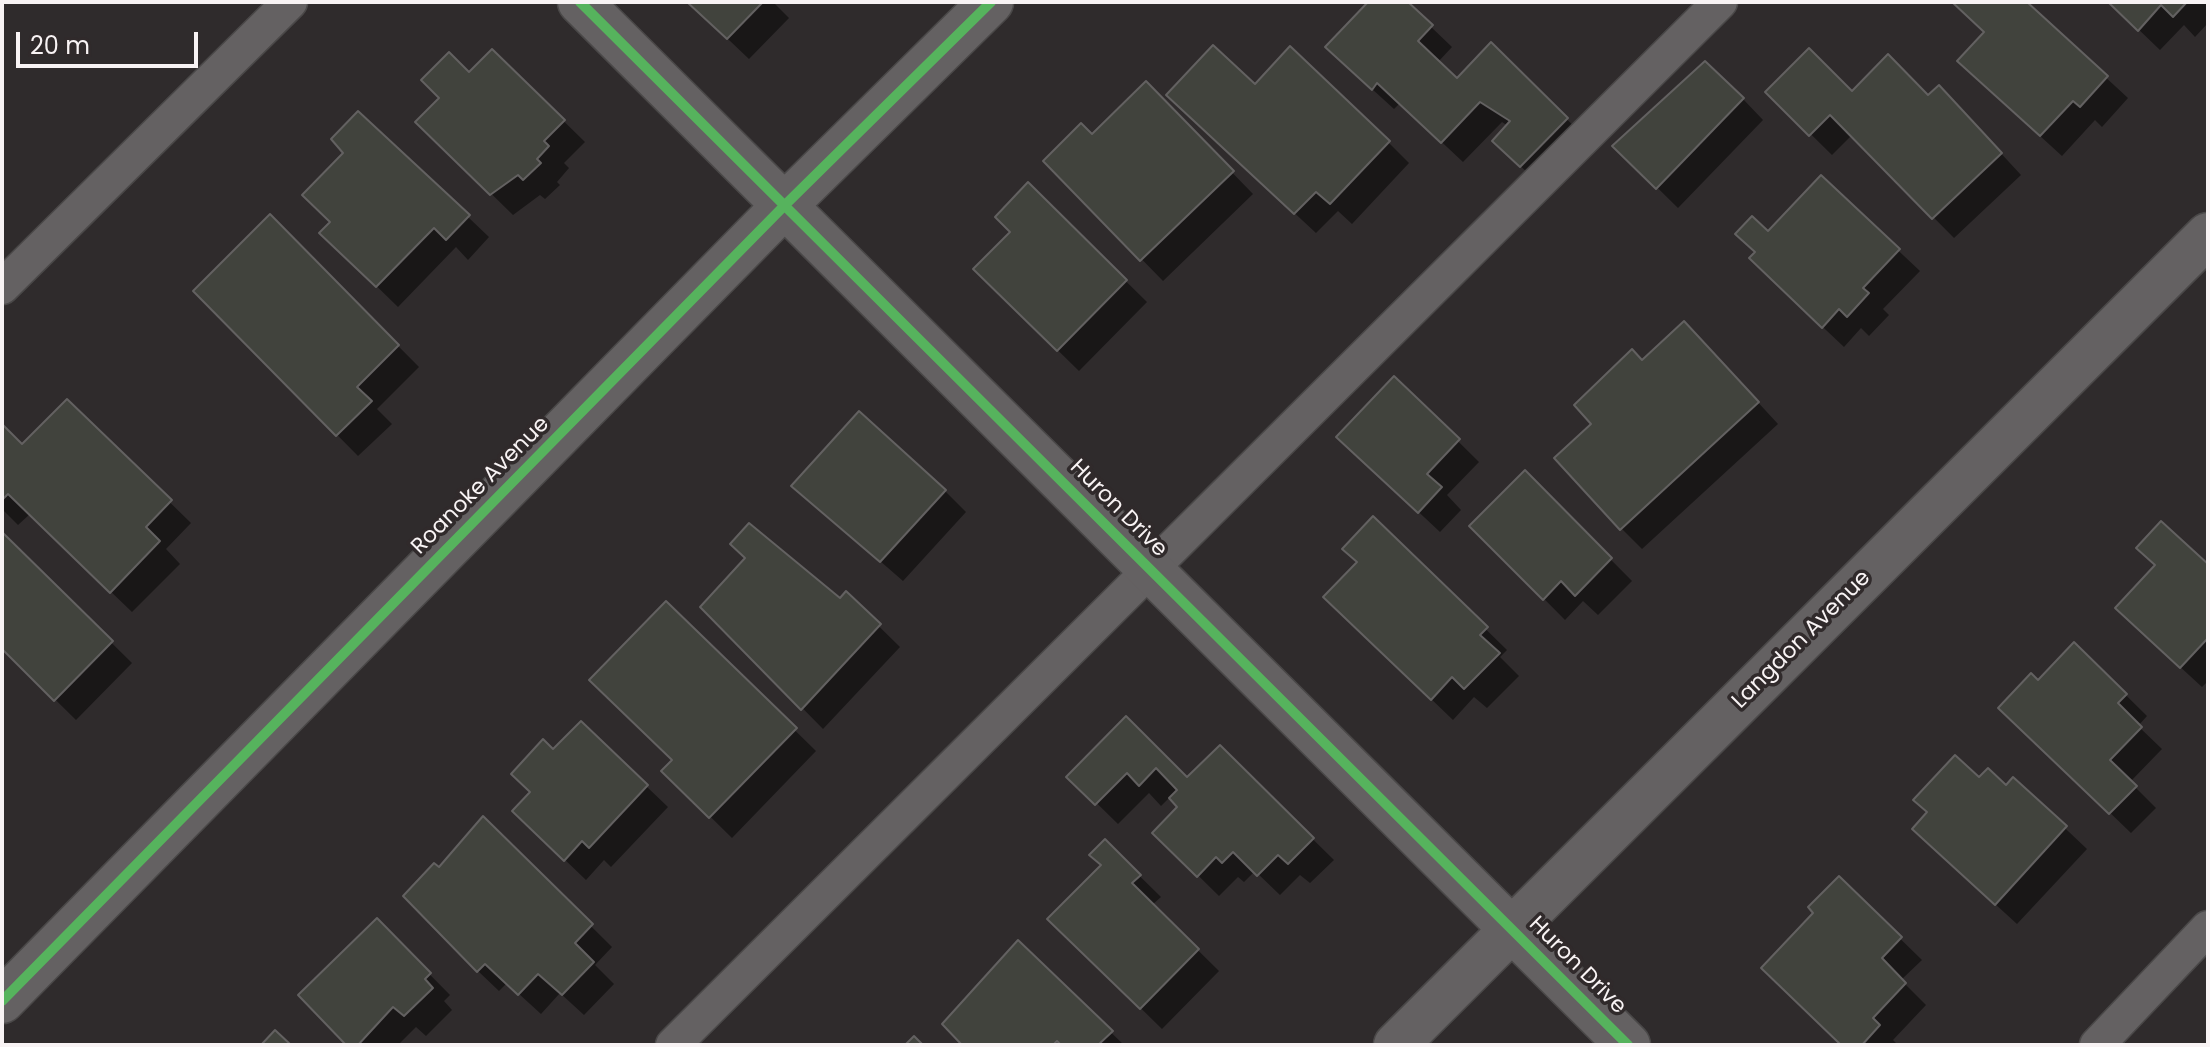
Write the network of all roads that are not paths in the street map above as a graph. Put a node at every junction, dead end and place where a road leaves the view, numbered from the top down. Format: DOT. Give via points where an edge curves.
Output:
graph roads {
  1 [pos="290,2"];
  2 [pos="580,2"];
  3 [pos="991,2"];
  4 [pos="1720,2"];
  5 [pos="784,206"];
  6 [pos="2208,235"];
  7 [pos="2,287"];
  8 [pos="1151,570"];
  9 [pos="2208,928"];
  10 [pos="1512,930"];
  11 [pos="2,1001"];
  12 [pos="673,1045"];
  13 [pos="1396,1045"];
  14 [pos="1628,1045"];
  15 [pos="2097,1045"];
  1 -- 7 [label="lane"];
  2 -- 5 [label="street, Huron Drive"];
  3 -- 5 [label="street, Roanoke Avenue"];
  4 -- 8 [label="lane"];
  5 -- 8 [label="street, Huron Drive"];
  5 -- 11 [label="street, Roanoke Avenue"];
  6 -- 10 [label="street, Langdon Avenue"];
  8 -- 10 [label="street, Huron Drive"];
  8 -- 12 [label="lane"];
  9 -- 15 [label="lane"];
  10 -- 13 [label="street, Langdon Avenue"];
  10 -- 14 [label="street, Huron Drive"];
}
